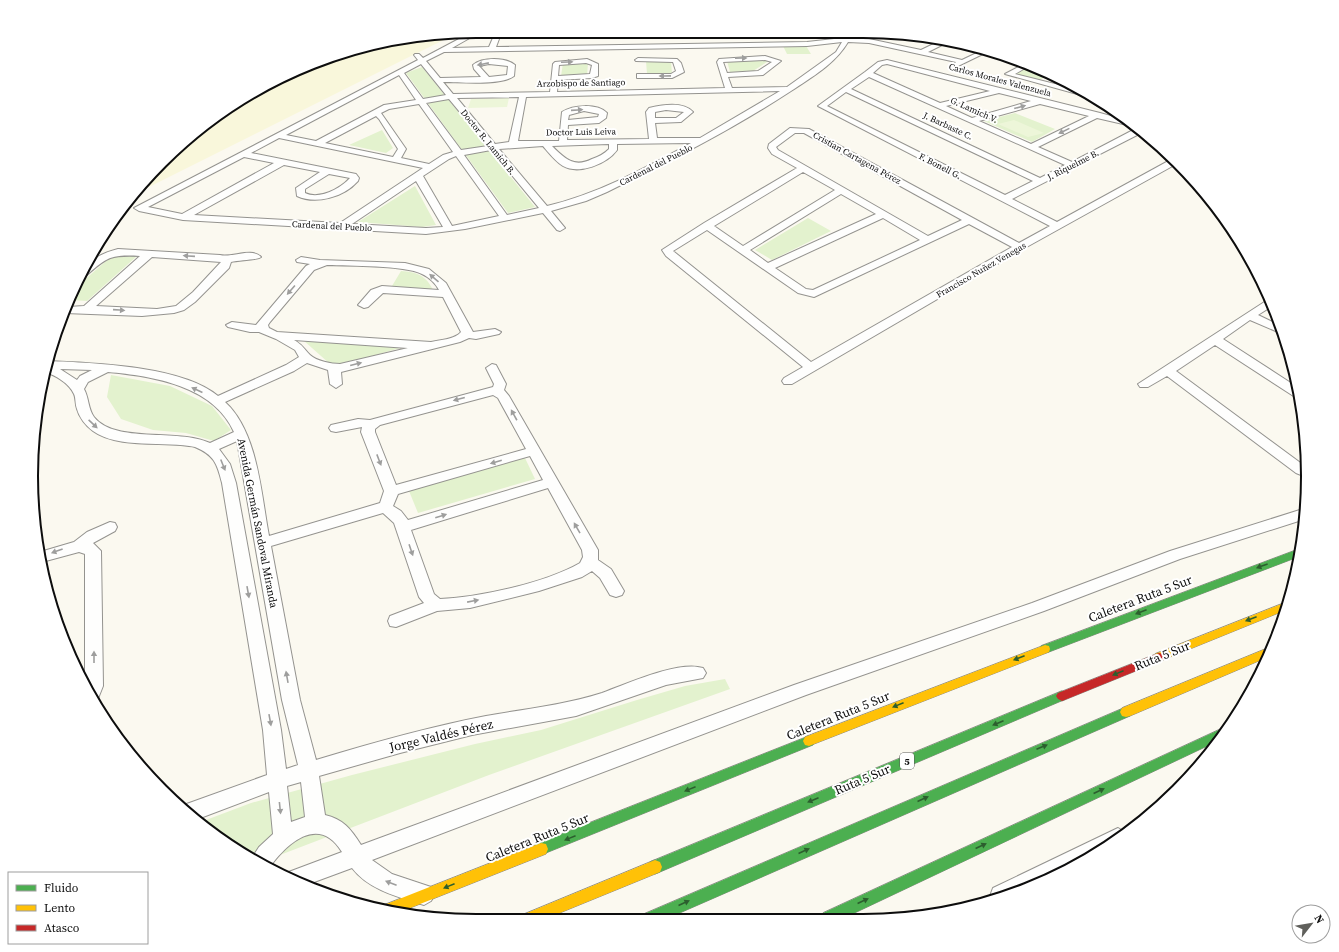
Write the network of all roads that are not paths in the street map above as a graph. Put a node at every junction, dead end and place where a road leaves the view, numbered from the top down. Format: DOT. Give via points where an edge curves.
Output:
graph roads {
  1 [pos="466,38"];
  2 [pos="496,38"];
  3 [pos="535,38"];
  4 [pos="613,38"];
  5 [pos="691,38"];
  6 [pos="768,38"];
  7 [pos="831,38"];
  8 [pos="846,38"];
  9 [pos="859,38"];
  10 [pos="902,40"];
  11 [pos="771,44"];
  12 [pos="895,45"];
  13 [pos="939,45"];
  14 [pos="693,46"];
  15 [pos="613,47"];
  16 [pos="638,47"];
  17 [pos="533,48"];
  18 [pos="492,49"];
  19 [pos="444,50"];
  20 [pos="923,52"];
  21 [pos="416,54"];
  22 [pos="980,54"];
  23 [pos="638,60"];
  24 [pos="422,62"];
  25 [pos="964,62"];
  26 [pos="954,66"];
  27 [pos="1022,68"];
  28 [pos="401,73"];
  29 [pos="868,74"];
  30 [pos="724,75"];
  31 [pos="555,78"];
  32 [pos="1046,78"];
  33 [pos="487,79"];
  34 [pos="438,80"];
  35 [pos="1039,82"];
  36 [pos="640,84"];
  37 [pos="789,89"];
  38 [pos="1068,89"];
  39 [pos="729,90"];
  40 [pos="847,90"];
  41 [pos="999,90"];
  42 [pos="523,94"];
  43 [pos="553,94"];
  44 [pos="451,96"];
  45 [pos="420,100"];
  46 [pos="1042,101"];
  47 [pos="938,106"];
  48 [pos="375,112"];
  49 [pos="1097,115"];
  50 [pos="972,120"];
  51 [pos="651,121"];
  52 [pos="1119,121"];
  53 [pos="564,123"];
  54 [pos="1135,133"];
  55 [pos="279,136"];
  56 [pos="705,140"];
  57 [pos="653,141"];
  58 [pos="613,142"];
  59 [pos="545,143"];
  60 [pos="563,143"];
  61 [pos="317,144"];
  62 [pos="513,144"];
  63 [pos="492,146"];
  64 [pos="1031,147"];
  65 [pos="458,153"];
  66 [pos="244,154"];
  67 [pos="394,160"];
  68 [pos="282,162"];
  69 [pos="1170,163"];
  70 [pos="1072,165"];
  71 [pos="431,167"];
  72 [pos="803,168"];
  73 [pos="328,171"];
  74 [pos="418,176"];
  75 [pos="1040,181"];
  76 [pos="841,190"];
  77 [pos="1004,199"];
  78 [pos="544,210"];
  79 [pos="883,214"];
  80 [pos="183,217"];
  81 [pos="505,218"];
  82 [pos="969,220"];
  83 [pos="707,225"];
  84 [pos="342,226"];
  85 [pos="1058,226"];
  86 [pos="560,228"];
  87 [pos="449,229"];
  88 [pos="928,240"];
  89 [pos="1020,247"];
  90 [pos="103,248"];
  91 [pos="744,250"];
  92 [pos="113,253"];
  93 [pos="150,253"];
  94 [pos="256,257"];
  95 [pos="227,260"];
  96 [pos="301,260"];
  97 [pos="319,263"];
  98 [pos="93,265"];
  99 [pos="397,266"];
  100 [pos="768,267"];
  101 [pos="384,288"];
  102 [pos="446,293"];
  103 [pos="364,305"];
  104 [pos="1266,305"];
  105 [pos="88,308"];
  106 [pos="70,310"];
  107 [pos="175,310"];
  108 [pos="1250,316"];
  109 [pos="165,321"];
  110 [pos="232,325"];
  111 [pos="262,328"];
  112 [pos="1275,328"];
  113 [pos="495,332"];
  114 [pos="466,334"];
  115 [pos="298,340"];
  116 [pos="1216,340"];
  117 [pos="401,349"];
  118 [pos="306,358"];
  119 [pos="52,365"];
  120 [pos="107,368"];
  121 [pos="334,368"];
  122 [pos="492,368"];
  123 [pos="811,368"];
  124 [pos="51,370"];
  125 [pos="1168,371"];
  126 [pos="788,381"];
  127 [pos="336,384"];
  128 [pos="1144,384"];
  129 [pos="77,389"];
  130 [pos="1293,390"];
  131 [pos="497,392"];
  132 [pos="218,401"];
  133 [pos="372,424"];
  134 [pos="336,428"];
  135 [pos="241,434"];
  136 [pos="211,448"];
  137 [pos="534,451"];
  138 [pos="1301,470"];
  139 [pos="551,482"];
  140 [pos="391,491"];
  141 [pos="385,507"];
  142 [pos="1299,515"];
  143 [pos="110,527"];
  144 [pos="403,527"];
  145 [pos="263,543"];
  146 [pos="79,546"];
  147 [pos="1294,555"];
  148 [pos="45,556"];
  149 [pos="589,563"];
  150 [pos="616,591"];
  151 [pos="435,604"];
  152 [pos="1281,608"];
  153 [pos="277,620"];
  154 [pos="396,621"];
  155 [pos="254,628"];
  156 [pos="1264,654"];
  157 [pos="697,673"];
  158 [pos="93,688"];
  159 [pos="1214,737"];
  160 [pos="309,769"];
  161 [pos="277,779"];
  162 [pos="194,811"];
  163 [pos="316,824"];
  164 [pos="283,837"];
  165 [pos="356,857"];
  166 [pos="263,859"];
  167 [pos="300,877"];
  168 [pos="428,895"];
  169 [pos="397,907"];
  170 [pos="541,914"];
  171 [pos="660,914"];
  172 [pos="837,914"];
  1 -- 19 [label="street, Cardenal del Pueblo"];
  2 -- 18 [label="street"];
  3 -- 17 [label="street"];
  4 -- 15 [label="street"];
  5 -- 14 [label="street"];
  6 -- 11 [label="street"];
  7 -- 11 [label="street" via="812,43"];
  8 -- 37 [label="street, Cardenal del Pueblo" via="846,46 826,65"];
  9 -- 12 [label="street"];
  10 -- 12 [label="street"];
  11 -- 14 [label="street"];
  12 -- 20 [label="street"];
  13 -- 20 [label="street"];
  14 -- 16 [label="street"];
  15 -- 16 [label="street"];
  15 -- 17 [label="street"];
  16 -- 23 [label="street"];
  17 -- 18 [label="street"];
  18 -- 19 [label="street"];
  19 -- 24 [label="street, Cardenal del Pueblo"];
  20 -- 25 [label="street"];
  21 -- 24 [label="street, Doctor R. Lamich B."];
  22 -- 25 [label="street"];
  23 -- 36 [label="street"];
  23 -- 36 [label="street, one-way" via="675,60 680,72"];
  24 -- 28 [label="street, Cardenal del Pueblo"];
  24 -- 34 [label="street, Doctor R. Lamich B."];
  25 -- 26 [label="street"];
  27 -- 35 [label="street" via="1010,74"];
  28 -- 45 [label="street"];
  28 -- 55 [label="street, Cardenal del Pueblo"];
  29 -- 40 [label="street"];
  29 -- 41 [label="street, Carlos Morales Valenzuela" via="879,64 893,62"];
  29 -- 47 [label="street, G. Lamich V."];
  30 -- 30 [label="street, one-way" via="720,62 725,59 768,58 778,61 760,73"];
  30 -- 39 [label="street"];
  31 -- 31 [label="street, one-way" via="556,64 559,62 589,61 595,64 595,74 592,76"];
  31 -- 43 [label="street"];
  32 -- 35 [label="street"];
  33 -- 33 [label="street, one-way" via="508,77 512,65 505,62 476,65"];
  33 -- 34 [label="street"];
  34 -- 44 [label="street, Doctor R. Lamich B."];
  35 -- 38 [label="street"];
  36 -- 39 [label="street, Arzobispo de Santiago"];
  36 -- 43 [label="street, Arzobispo de Santiago"];
  37 -- 39 [label="street, Arzobispo de Santiago"];
  37 -- 56 [label="street, Cardenal del Pueblo"];
  40 -- 75 [label="street, J. Barbaste C."];
  40 -- 77 [label="street, F. Bonell G." via="822,106"];
  41 -- 46 [label="street, Carlos Morales Valenzuela"];
  41 -- 47 [label="street"];
  42 -- 43 [label="street, Arzobispo de Santiago"];
  42 -- 44 [label="street, Arzobispo de Santiago"];
  42 -- 62 [label="street"];
  44 -- 45 [label="street, Arzobispo de Santiago"];
  44 -- 63 [label="street, Doctor R. Lamich B."];
  45 -- 48 [label="street, Arzobispo de Santiago"];
  45 -- 65 [label="street"];
  46 -- 49 [label="street, Carlos Morales Valenzuela"];
  50 -- 46 [label="street, one-way"];
  47 -- 50 [label="street, G. Lamich V."];
  48 -- 61 [label="street, Arzobispo de Santiago"];
  48 -- 67 [label="street" via="382,117 402,149"];
  49 -- 52 [label="street, Carlos Morales Valenzuela"];
  49 -- 64 [label="street, one-way"];
  50 -- 64 [label="street, G. Lamich V."];
  51 -- 57 [label="street"];
  53 -- 60 [label="street"];
  54 -- 70 [label="street, J. Riquelme B."];
  55 -- 61 [label="street"];
  55 -- 66 [label="street, Cardenal del Pueblo"];
  56 -- 57 [label="street, Doctor Luis Leiva"];
  56 -- 78 [label="street, Cardenal del Pueblo" via="600,193"];
  57 -- 58 [label="street, Doctor Luis Leiva"];
  58 -- 59 [label="street" via="613,150 608,155 585,166 575,167 564,163"];
  58 -- 60 [label="street, Doctor Luis Leiva"];
  59 -- 60 [label="street, Doctor Luis Leiva"];
  59 -- 62 [label="street, Doctor Luis Leiva"];
  61 -- 67 [label="street"];
  62 -- 63 [label="street, Doctor Luis Leiva"];
  63 -- 65 [label="street, Doctor Luis Leiva"];
  63 -- 78 [label="street, Doctor R. Lamich B."];
  64 -- 70 [label="street, G. Lamich V."];
  65 -- 71 [label="street, Doctor Luis Leiva"];
  65 -- 81 [label="street"];
  66 -- 68 [label="street"];
  66 -- 80 [label="street, Cardenal del Pueblo" via="139,208"];
  67 -- 71 [label="street"];
  68 -- 73 [label="street"];
  68 -- 80 [label="street"];
  69 -- 85 [label="street, Francisco Nuñez Venegas"];
  70 -- 75 [label="street, J. Riquelme B."];
  71 -- 74 [label="street, Doctor Luis Leiva"];
  72 -- 76 [label="street, Cristian Cartagena Pérez"];
  72 -- 82 [label="street, Cristian Cartagena Pérez" via="772,148 796,130 808,131"];
  72 -- 83 [label="street"];
  73 -- 73 [label="street" via="353,176 355,179 323,197 300,194 301,188"];
  74 -- 84 [label="street, Doctor Luis Leiva"];
  74 -- 87 [label="street"];
  75 -- 77 [label="street, J. Riquelme B."];
  76 -- 79 [label="street, Cristian Cartagena Pérez"];
  76 -- 91 [label="street"];
  77 -- 85 [label="street, F. Bonell G."];
  78 -- 81 [label="street, Cardenal del Pueblo"];
  78 -- 86 [label="street, Doctor R. Lamich B."];
  79 -- 88 [label="street, Cristian Cartagena Pérez"];
  79 -- 100 [label="street"];
  80 -- 84 [label="street, Cardenal del Pueblo"];
  81 -- 87 [label="street, Cardenal del Pueblo"];
  82 -- 88 [label="street"];
  82 -- 89 [label="street, Cristian Cartagena Pérez"];
  83 -- 91 [label="street"];
  83 -- 123 [label="street" via="667,250"];
  84 -- 87 [label="street, Cardenal del Pueblo" via="417,231"];
  85 -- 89 [label="street, Francisco Nuñez Venegas"];
  88 -- 100 [label="street" via="814,294 802,291"];
  89 -- 123 [label="street, Francisco Nuñez Venegas"];
  90 -- 92 [label="street" via="111,249"];
  91 -- 100 [label="street"];
  92 -- 93 [label="street"];
  92 -- 98 [label="street" via="102,257"];
  95 -- 93 [label="street, one-way"];
  93 -- 105 [label="street"];
  94 -- 95 [label="street" via="244,256"];
  95 -- 107 [label="street" via="225,266 187,303"];
  96 -- 97 [label="street"];
  97 -- 99 [label="street"];
  97 -- 111 [label="street, one-way" via="310,268 265,320"];
  99 -- 101 [label="street"];
  102 -- 99 [label="street, one-way" via="431,274 412,267"];
  101 -- 102 [label="street"];
  101 -- 103 [label="street" via="376,292"];
  102 -- 114 [label="street" via="467,328"];
  104 -- 108 [label="street"];
  105 -- 106 [label="street"];
  105 -- 107 [label="street, one-way" via="159,312"];
  107 -- 109 [label="street"];
  108 -- 112 [label="street"];
  108 -- 116 [label="street"];
  110 -- 111 [label="street" via="250,329"];
  111 -- 115 [label="street" via="275,335"];
  113 -- 114 [label="street" via="476,336"];
  114 -- 117 [label="street" via="431,346"];
  115 -- 117 [label="street"];
  115 -- 118 [label="street"];
  116 -- 125 [label="street"];
  116 -- 130 [label="street"];
  121 -- 117 [label="street, one-way"];
  118 -- 121 [label="street"];
  118 -- 132 [label="street"];
  119 -- 120 [label="street, Avenida Germán Sandoval Miranda"];
  120 -- 129 [label="street" via="84,379"];
  132 -- 120 [label="street, Avenida Germán Sandoval Miranda, one-way" via="171,379"];
  121 -- 127 [label="street"];
  122 -- 131 [label="street" via="500,384"];
  123 -- 126 [label="street, Francisco Nuñez Venegas"];
  124 -- 129 [label="street" via="68,379"];
  125 -- 128 [label="street"];
  125 -- 138 [label="street"];
  129 -- 136 [label="street, one-way" via="88,419 104,432 131,438 188,441"];
  131 -- 133 [label="street, one-way" via="486,392 384,418"];
  137 -- 131 [label="street, one-way" via="503,396"];
  132 -- 135 [label="street, Avenida Germán Sandoval Miranda" via="228,411"];
  133 -- 134 [label="street" via="358,423"];
  133 -- 140 [label="street, one-way" via="368,432"];
  135 -- 136 [label="street"];
  135 -- 145 [label="street, Avenida Germán Sandoval Miranda"];
  136 -- 155 [label="street, Avenida Germán Sandoval Miranda, one-way" via="220,457 228,478"];
  137 -- 139 [label="street"];
  137 -- 140 [label="street, one-way"];
  144 -- 139 [label="street, one-way"];
  149 -- 139 [label="street, one-way" via="590,550"];
  140 -- 141 [label="street"];
  141 -- 144 [label="street" via="396,515"];
  141 -- 145 [label="street"];
  142 -- 165 [label="street" via="1175,555 1038,607 848,672"];
  143 -- 146 [label="street"];
  144 -- 151 [label="street, one-way" via="427,597"];
  145 -- 153 [label="street, Avenida Germán Sandoval Miranda"];
  146 -- 148 [label="street, one-way"];
  158 -- 146 [label="street, one-way" via="94,555 90,548"];
  147 -- 168 [label="main road, Caletera Ruta 5 Sur, one-way" via="902,703"];
  149 -- 150 [label="street" via="605,572"];
  151 -- 149 [label="street, one-way" via="454,605 516,591 575,573"];
  151 -- 154 [label="street"];
  152 -- 170 [label="main road, Ruta 5 Sur / 5, one-way" via="1082,688"];
  153 -- 155 [label="street"];
  160 -- 153 [label="street, Avenida Germán Sandoval Miranda, one-way" via="292,707"];
  155 -- 161 [label="street, Avenida Germán Sandoval Miranda, one-way" via="272,730"];
  171 -- 156 [label="main road, one-way" via="1093,725"];
  157 -- 160 [label="street, Jorge Valdés Pérez" via="669,676 577,708 474,726"];
  172 -- 159 [label="main road, one-way"];
  160 -- 161 [label="street, Jorge Valdés Pérez"];
  160 -- 163 [label="street, Avenida Germán Sandoval Miranda"];
  161 -- 162 [label="street, Jorge Valdés Pérez"];
  161 -- 164 [label="street, Avenida Germán Sandoval Miranda, one-way"];
  163 -- 164 [label="street" via="300,828"];
  163 -- 165 [label="street" via="326,825 341,834"];
  164 -- 166 [label="street"];
  165 -- 167 [label="street"];
  168 -- 165 [label="street, one-way" via="386,881 372,873"];
  168 -- 169 [label="main road, Caletera Ruta 5 Sur"];
}
